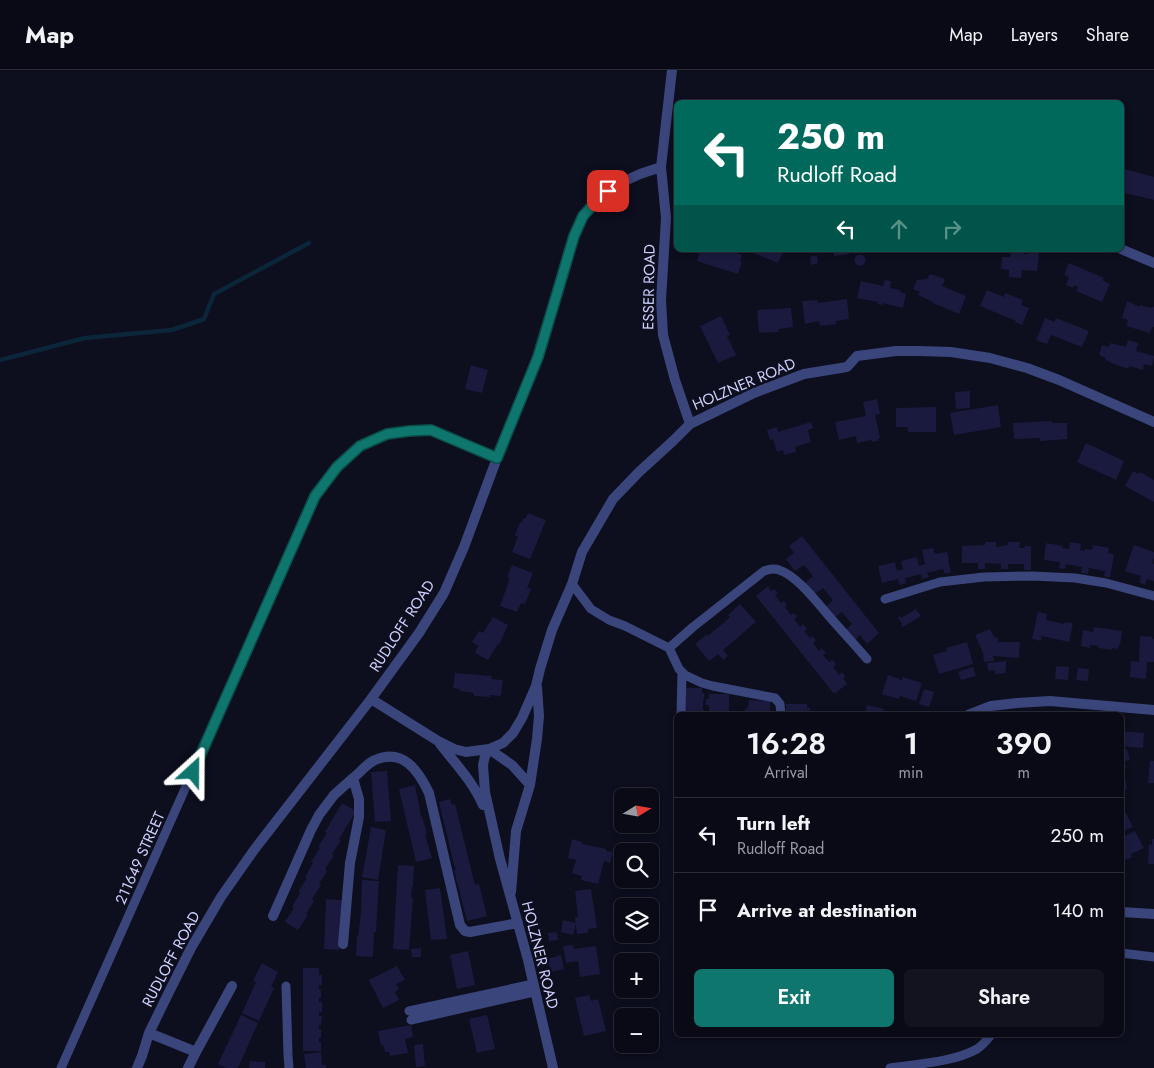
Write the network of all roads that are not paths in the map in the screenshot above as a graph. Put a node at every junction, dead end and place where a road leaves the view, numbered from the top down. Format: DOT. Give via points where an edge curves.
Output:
graph roads {
  1 [pos="672,70"];
  2 [pos="661,167"];
  3 [pos="671,217"];
  4 [pos="1124,250"];
  5 [pos="1154,263"];
  6 [pos="1154,422"];
  7 [pos="690,424"];
  8 [pos="497,458"];
  9 [pos="572,584"];
  10 [pos="1154,596"];
  11 [pos="885,598"];
  12 [pos="669,648"];
  13 [pos="867,660"];
  14 [pos="682,672"];
  15 [pos="536,686"];
  16 [pos="371,699"];
  17 [pos="1154,710"];
  18 [pos="681,712"];
  19 [pos="781,712"];
  20 [pos="975,712"];
  21 [pos="438,742"];
  22 [pos="489,749"];
  23 [pos="353,778"];
  24 [pos="530,785"];
  25 [pos="491,822"];
  26 [pos="511,897"];
  27 [pos="1124,912"];
  28 [pos="1154,914"];
  29 [pos="273,916"];
  30 [pos="518,923"];
  31 [pos="343,944"];
  32 [pos="1124,953"];
  33 [pos="1154,957"];
  34 [pos="232,986"];
  35 [pos="286,986"];
  36 [pos="534,988"];
  37 [pos="410,1016"];
  38 [pos="150,1033"];
  39 [pos="989,1037"];
  40 [pos="196,1052"];
  41 [pos="61,1068"];
  42 [pos="137,1068"];
  43 [pos="188,1068"];
  44 [pos="289,1068"];
  45 [pos="553,1068"];
  46 [pos="890,1068"];
  1 -- 2 [label="street, ESSER ROAD"];
  2 -- 3 [label="street, ESSER ROAD"];
  2 -- 8 [label="street, RUDLOFF ROAD" via="616,184 583,216 569,250 538,357"];
  3 -- 7 [label="street, ESSER ROAD" via="661,300 663,335"];
  4 -- 5 [label="street"];
  6 -- 7 [label="street, HOLZNER ROAD" via="1027,368 951,352 896,351 857,356 847,367 804,374"];
  7 -- 9 [label="street, HOLZNER ROAD" via="613,500 582,552"];
  8 -- 16 [label="street, RUDLOFF ROAD" via="444,593"];
  8 -- 41 [label="lane, 211649 STREET" via="431,430 387,434 360,446 337,467 315,496"];
  9 -- 12 [label="lane" via="591,610"];
  9 -- 15 [label="street, HOLZNER ROAD" via="552,630"];
  10 -- 11 [label="lane" via="1106,583 1032,576 940,582"];
  12 -- 13 [label="lane" via="764,571 777,569 806,590"];
  12 -- 14 [label="lane"];
  14 -- 18 [label="lane"];
  14 -- 19 [label="lane" via="702,683 775,698"];
  15 -- 22 [label="street, HOLZNER ROAD" via="512,733 503,743"];
  15 -- 24 [label="street, HOLZNER ROAD" via="539,716"];
  16 -- 21 [label="street, HOLZNER ROAD"];
  16 -- 38 [label="street, RUDLOFF ROAD" via="221,897"];
  17 -- 20 [label="street" via="1050,702 990,706"];
  21 -- 22 [label="street, HOLZNER ROAD" via="466,752"];
  21 -- 25 [label="street" via="479,796"];
  22 -- 24 [label="street" via="512,765"];
  22 -- 25 [label="street" via="483,770"];
  23 -- 29 [label="street" via="319,815"];
  23 -- 30 [label="street" via="374,760 386,757 400,757 411,764 429,793 460,925 470,932"];
  23 -- 31 [label="street" via="359,800 359,817 350,863"];
  24 -- 26 [label="street, HOLZNER ROAD" via="516,831"];
  25 -- 26 [label="street"];
  26 -- 30 [label="street, HOLZNER ROAD"];
  27 -- 28 [label="street"];
  30 -- 36 [label="street, HOLZNER ROAD"];
  32 -- 33 [label="lane"];
  34 -- 40 [label="street"];
  35 -- 44 [label="lane"];
  36 -- 37 [label="lane"];
  36 -- 45 [label="street, HOLZNER ROAD"];
  38 -- 40 [label="street"];
  38 -- 42 [label="street, RUDLOFF ROAD"];
  39 -- 46 [label="lane" via="978,1048 953,1058"];
  40 -- 43 [label="street"];
}
